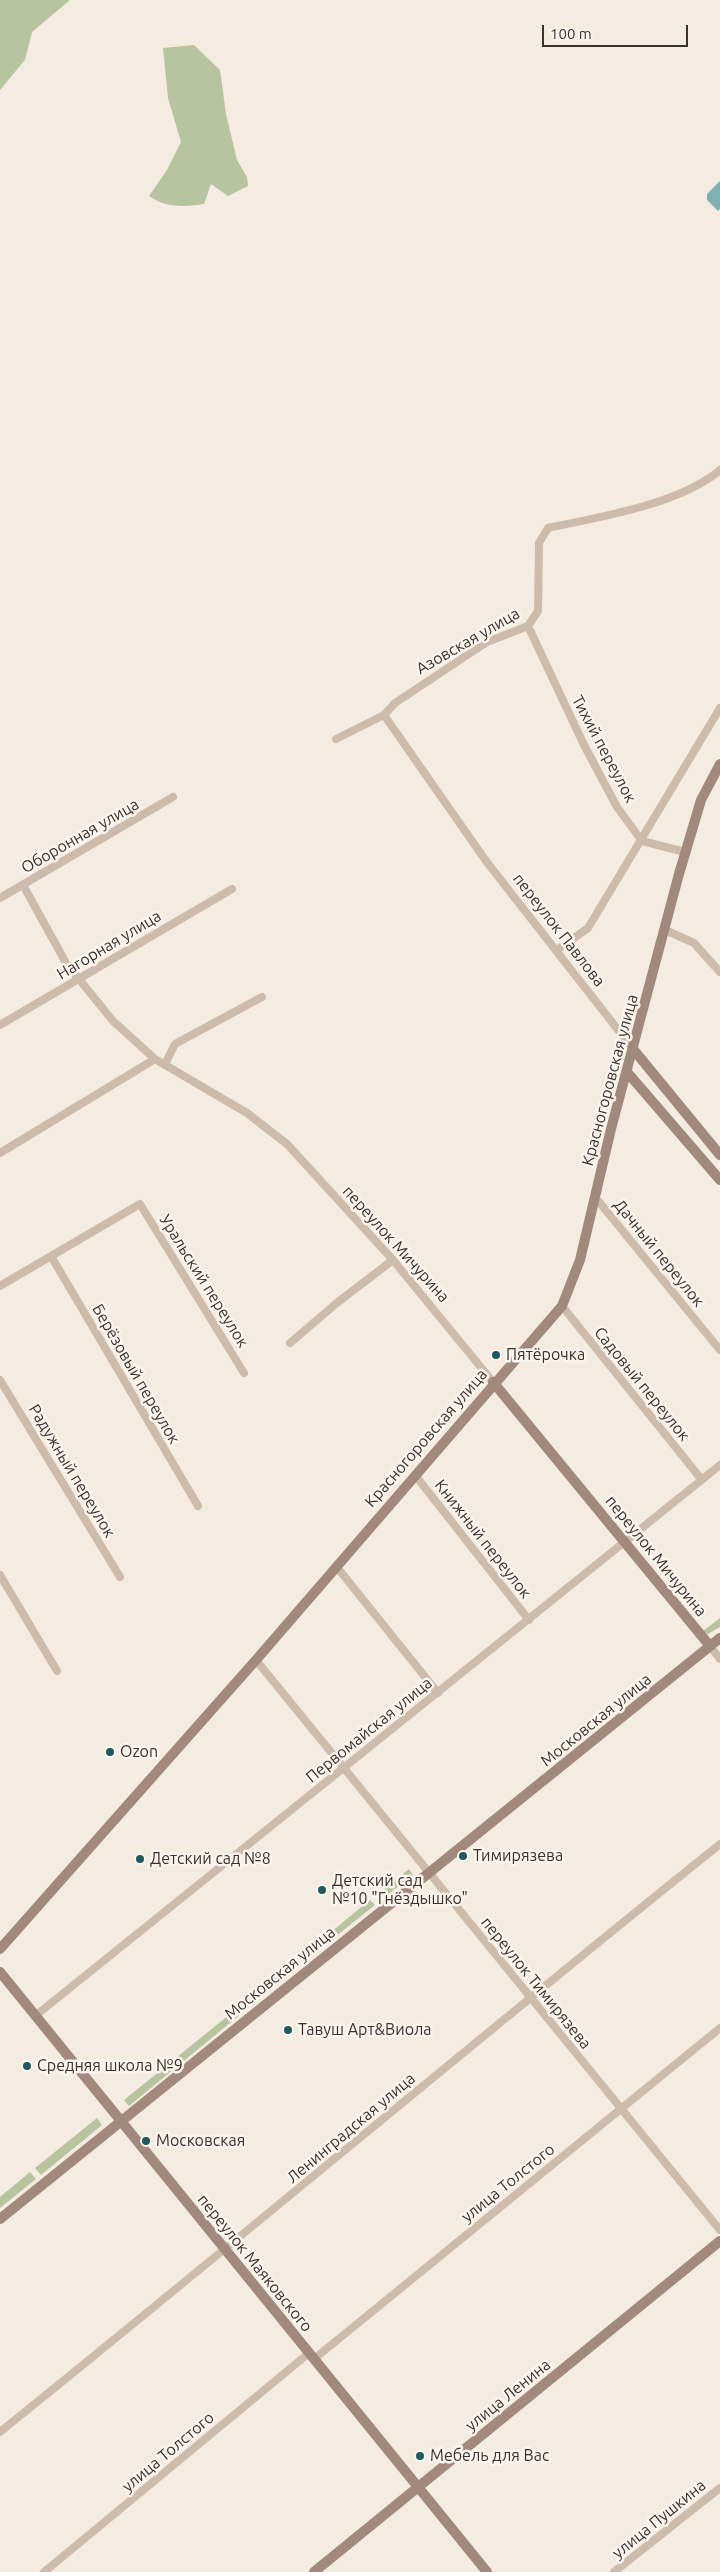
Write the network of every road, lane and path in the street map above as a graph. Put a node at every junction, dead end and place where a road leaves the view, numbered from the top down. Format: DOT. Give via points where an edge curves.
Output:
graph roads {
  1 [pos="720,470"];
  2 [pos="528,626"];
  3 [pos="720,708"];
  4 [pos="384,715"];
  5 [pos="336,739"];
  6 [pos="720,764"];
  7 [pos="173,798"];
  8 [pos="642,841"];
  9 [pos="685,852"];
  10 [pos="23,885"];
  11 [pos="232,888"];
  12 [pos="0,898"];
  13 [pos="665,930"];
  14 [pos="557,950"];
  15 [pos="720,972"];
  16 [pos="78,979"];
  17 [pos="262,997"];
  18 [pos="0,1025"];
  19 [pos="634,1049"];
  20 [pos="155,1059"];
  21 [pos="164,1064"];
  22 [pos="627,1072"];
  23 [pos="0,1153"];
  24 [pos="720,1155"];
  25 [pos="720,1180"];
  26 [pos="595,1197"];
  27 [pos="51,1256"];
  28 [pos="393,1260"];
  29 [pos="0,1286"];
  30 [pos="562,1306"];
  31 [pos="290,1343"];
  32 [pos="720,1350"];
  33 [pos="244,1373"];
  34 [pos="0,1380"];
  35 [pos="494,1382"];
  36 [pos="720,1465"];
  37 [pos="415,1475"];
  38 [pos="702,1480"];
  39 [pos="198,1506"];
  40 [pos="625,1541"];
  41 [pos="336,1566"];
  42 [pos="0,1575"];
  43 [pos="120,1577"];
  44 [pos="529,1620"];
  45 [pos="720,1638"];
  46 [pos="710,1646"];
  47 [pos="720,1659"];
  48 [pos="256,1660"];
  49 [pos="58,1671"];
  50 [pos="438,1693"];
  51 [pos="343,1768"];
  52 [pos="720,1844"];
  53 [pos="429,1874"];
  54 [pos="0,1949"];
  55 [pos="0,1972"];
  56 [pos="529,1997"];
  57 [pos="34,2016"];
  58 [pos="720,2028"];
  59 [pos="620,2108"];
  60 [pos="121,2121"];
  61 [pos="0,2220"];
  62 [pos="720,2230"];
  63 [pos="720,2241"];
  64 [pos="225,2251"];
  65 [pos="312,2356"];
  66 [pos="0,2432"];
  67 [pos="418,2487"];
  68 [pos="720,2488"];
  69 [pos="44,2572"];
  70 [pos="314,2572"];
  71 [pos="487,2572"];
  72 [pos="614,2572"];
  1 -- 2 [label="street, Азовская улица" via="706,482 634,509 548,528 539,543 538,611"];
  2 -- 4 [label="street, Азовская улица" via="487,642 437,673 395,703"];
  2 -- 8 [label="street, Тихий переулок" via="617,807"];
  3 -- 8 [label="street"];
  4 -- 5 [label="street, Азовская улица"];
  4 -- 14 [label="street, переулок Павлова" via="486,861"];
  6 -- 9 [label="street, Красногоровская улица" via="701,800"];
  7 -- 10 [label="street, Оборонная улица"];
  8 -- 9 [label="street"];
  8 -- 14 [label="street" via="588,928"];
  9 -- 13 [label="street, Красногоровская улица"];
  10 -- 12 [label="street, Оборонная улица"];
  10 -- 16 [label="street, переулок Мичурина"];
  11 -- 16 [label="street, Нагорная улица"];
  13 -- 15 [label="street" via="694,943"];
  13 -- 19 [label="street, Красногоровская улица"];
  14 -- 19 [label="street, переулок Павлова"];
  16 -- 18 [label="street, Нагорная улица"];
  16 -- 20 [label="street, переулок Мичурина" via="113,1021"];
  17 -- 21 [label="street" via="175,1044"];
  19 -- 22 [label="street, Красногоровская улица"];
  19 -- 24 [label="street, переулок Павлова"];
  20 -- 21 [label="street, переулок Мичурина"];
  20 -- 23 [label="street"];
  21 -- 28 [label="street, переулок Мичурина" via="247,1113 287,1144"];
  22 -- 25 [label="street"];
  22 -- 26 [label="street, Красногоровская улица"];
  26 -- 30 [label="street, Красногоровская улица" via="580,1260"];
  26 -- 32 [label="street, Дачный переулок"];
  27 -- 29 [label="street"];
  27 -- 33 [label="street, Уральский переулок" via="140,1204"];
  27 -- 39 [label="street, Берёзовый переулок"];
  28 -- 31 [label="street"];
  28 -- 35 [label="street, переулок Мичурина"];
  30 -- 35 [label="street, Красногоровская улица"];
  30 -- 38 [label="street, Садовый переулок"];
  34 -- 43 [label="street, Радужный переулок"];
  35 -- 37 [label="street, Красногоровская улица"];
  35 -- 40 [label="street, переулок Мичурина"];
  36 -- 38 [label="street, Первомайская улица"];
  37 -- 41 [label="street, Красногоровская улица"];
  37 -- 44 [label="street, Книжный переулок"];
  38 -- 40 [label="street, Первомайская улица"];
  40 -- 44 [label="street, Первомайская улица"];
  40 -- 46 [label="street, переулок Мичурина"];
  41 -- 48 [label="street, Красногоровская улица"];
  41 -- 50 [label="street"];
  42 -- 49 [label="street"];
  44 -- 50 [label="street, Первомайская улица"];
  45 -- 46 [label="street, Московская улица"];
  46 -- 47 [label="street, переулок Мичурина"];
  46 -- 53 [label="street, Московская улица"];
  48 -- 51 [label="street, переулок Тимирязева"];
  48 -- 54 [label="street, Красногоровская улица"];
  50 -- 51 [label="street, Первомайская улица"];
  51 -- 53 [label="street, переулок Тимирязева"];
  51 -- 57 [label="street, Первомайская улица"];
  52 -- 56 [label="street, Ленинградская улица"];
  53 -- 56 [label="street, переулок Тимирязева"];
  53 -- 60 [label="street, Московская улица"];
  55 -- 57 [label="street, переулок Маяковского"];
  56 -- 59 [label="street, переулок Тимирязева"];
  56 -- 64 [label="street, Ленинградская улица"];
  57 -- 60 [label="street, переулок Маяковского"];
  58 -- 59 [label="street, улица Толстого"];
  59 -- 62 [label="street, переулок Тимирязева"];
  59 -- 65 [label="street, улица Толстого"];
  60 -- 61 [label="street, Московская улица"];
  60 -- 64 [label="street, переулок Маяковского"];
  63 -- 67 [label="street, улица Ленина"];
  64 -- 65 [label="street, переулок Маяковского"];
  64 -- 66 [label="street, Ленинградская улица"];
  65 -- 67 [label="street, переулок Маяковского"];
  65 -- 69 [label="street, улица Толстого"];
  67 -- 70 [label="street, улица Ленина"];
  67 -- 71 [label="street, переулок Маяковского"];
  68 -- 72 [label="street, улица Пушкина"];
}
